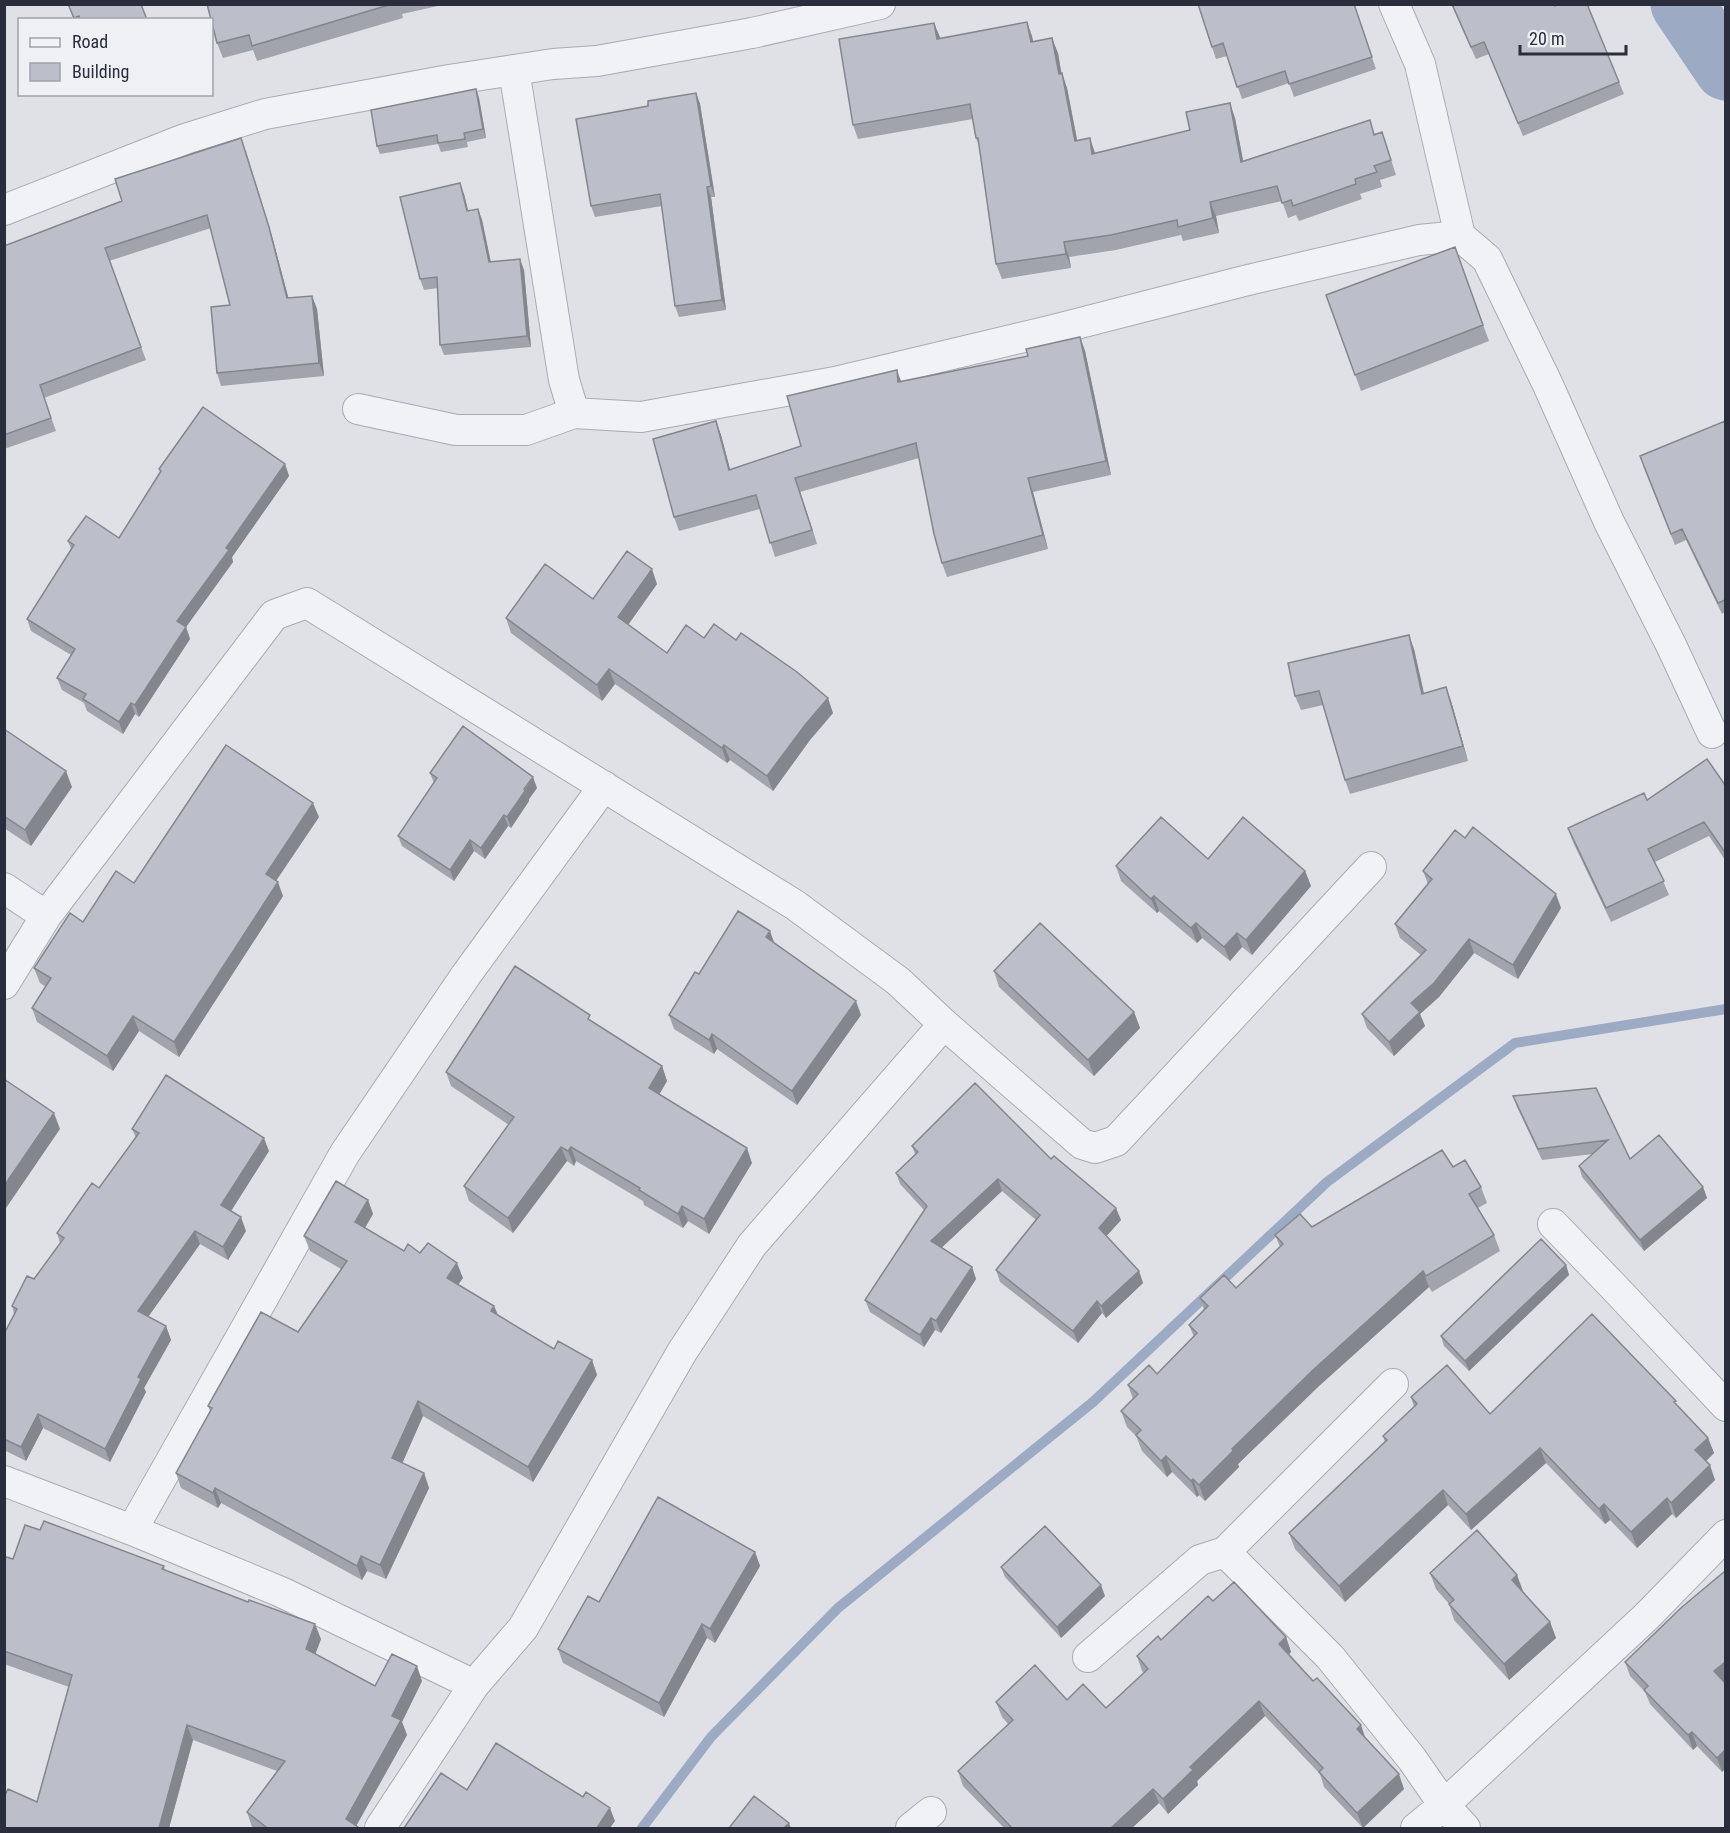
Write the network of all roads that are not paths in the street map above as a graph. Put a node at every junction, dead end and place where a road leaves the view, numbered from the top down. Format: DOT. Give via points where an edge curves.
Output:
graph roads {
  1 [pos="880,4"];
  2 [pos="1394,4"];
  3 [pos="514,70"];
  4 [pos="4,210"];
  5 [pos="1460,236"];
  6 [pos="358,408"];
  7 [pos="574,413"];
  8 [pos="1712,733"];
  9 [pos="604,786"];
  10 [pos="1371,867"];
  11 [pos="4,888"];
  12 [pos="46,916"];
  13 [pos="4,984"];
  14 [pos="944,1024"];
  15 [pos="1553,1224"];
  16 [pos="1393,1384"];
  17 [pos="1725,1406"];
  18 [pos="4,1481"];
  19 [pos="132,1530"];
  20 [pos="1725,1535"];
  21 [pos="1225,1552"];
  22 [pos="1088,1656"];
  23 [pos="474,1685"];
  24 [pos="1444,1805"];
  25 [pos="380,1828"];
  26 [pos="1416,1828"];
  27 [pos="1465,1828"];
  1 -- 3 [label="street" via="752,33 608,59"];
  2 -- 5 [label="street" via="1420,64"];
  3 -- 4 [label="street" via="265,114 185,139"];
  3 -- 7 [label="street" via="564,380"];
  5 -- 7 [label="street" via="1419,240 835,382 641,417"];
  5 -- 8 [label="street" via="1487,259"];
  6 -- 7 [label="street" via="456,430 526,430"];
  9 -- 12 [label="street" via="307,603 274,615"];
  9 -- 14 [label="street" via="795,905 898,981"];
  9 -- 19 [label="street" via="466,975 345,1153"];
  10 -- 14 [label="street" via="1116,1141 1095,1148 1082,1144"];
  11 -- 12 [label="street"];
  12 -- 13 [label="street"];
  14 -- 23 [label="street" via="753,1245 682,1352 523,1628"];
  15 -- 17 [label="street"];
  16 -- 21 [label="street"];
  18 -- 19 [label="street"];
  19 -- 23 [label="street" via="281,1593"];
  20 -- 24 [label="street" via="1647,1616"];
  21 -- 22 [label="street" via="1200,1560"];
  21 -- 24 [label="street" via="1330,1657"];
  23 -- 25 [label="street"];
  24 -- 26 [label="street"];
  24 -- 27 [label="street"];
}
